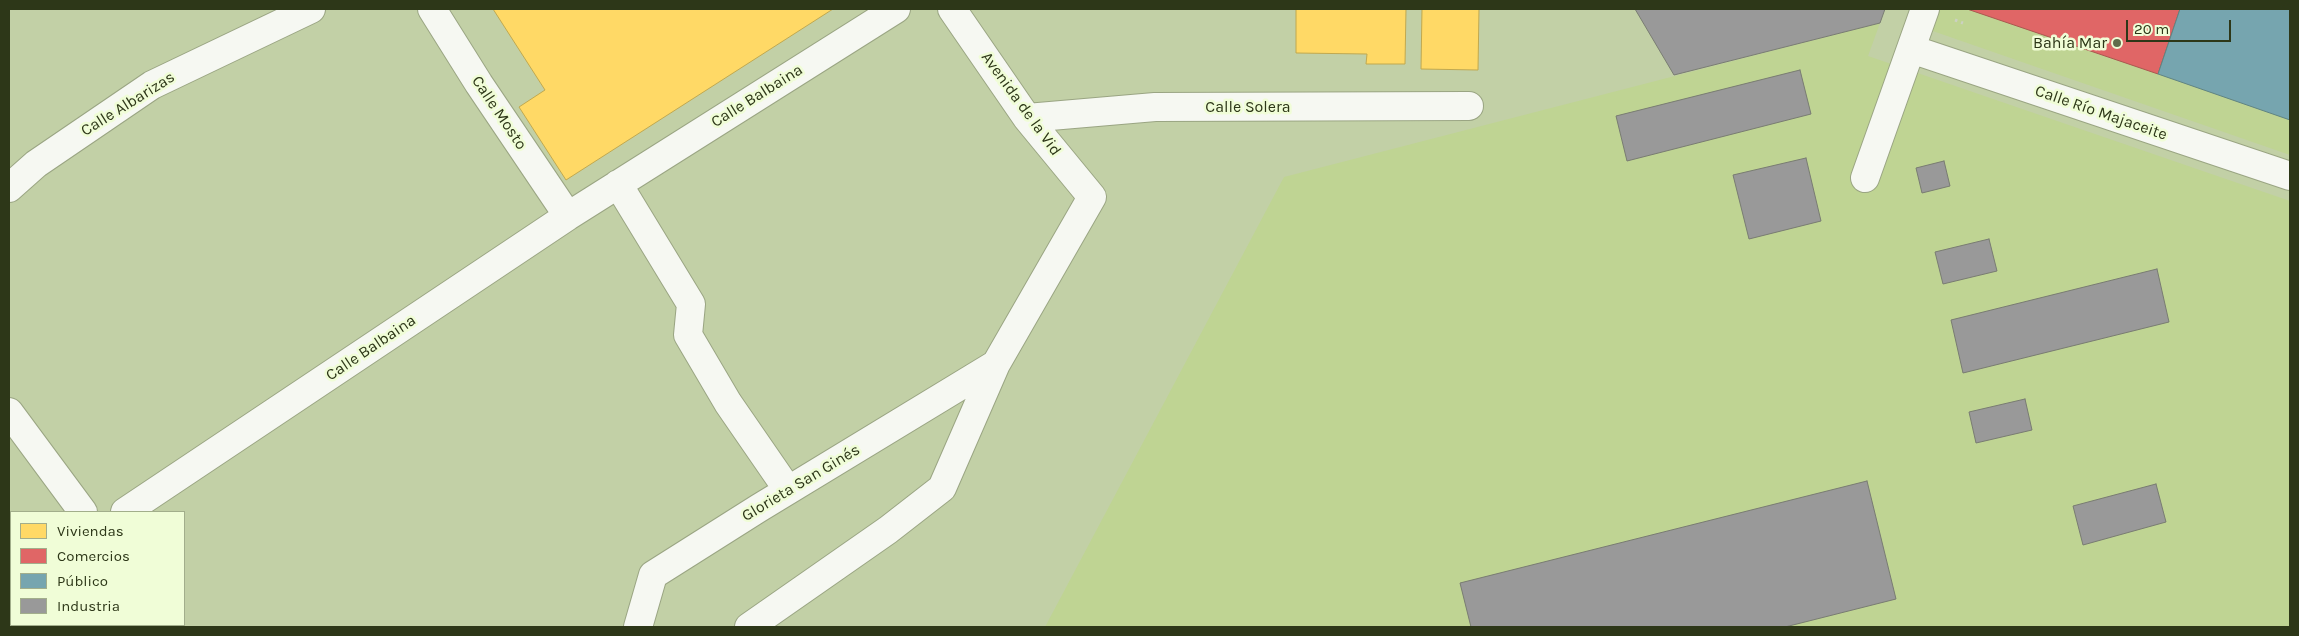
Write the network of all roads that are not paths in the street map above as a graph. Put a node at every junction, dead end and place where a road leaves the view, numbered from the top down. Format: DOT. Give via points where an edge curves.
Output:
graph roads {
  1 [pos="311,9"];
  2 [pos="432,9"];
  3 [pos="896,9"];
  4 [pos="952,9"];
  5 [pos="1925,9"];
  6 [pos="1911,49"];
  7 [pos="1470,106"];
  8 [pos="1027,118"];
  9 [pos="2290,176"];
  10 [pos="1865,178"];
  11 [pos="618,184"];
  12 [pos="9,188"];
  13 [pos="1092,198"];
  14 [pos="568,216"];
  15 [pos="996,364"];
  16 [pos="9,412"];
  17 [pos="788,490"];
  18 [pos="82,511"];
  19 [pos="126,511"];
  20 [pos="638,627"];
  21 [pos="749,627"];
  1 -- 12 [label="street, Calle Albarizas" via="152,85 36,164"];
  2 -- 14 [label="street, Calle Mosto"];
  3 -- 11 [label="street, Calle Balbaina"];
  4 -- 8 [label="street, Avenida de la Vid"];
  5 -- 6 [label="street"];
  6 -- 9 [label="street, Calle Río Majaceite"];
  6 -- 10 [label="street"];
  7 -- 8 [label="street, Calle Solera" via="1155,107"];
  8 -- 13 [label="street, Avenida de la Vid"];
  11 -- 14 [label="street, Calle Balbaina"];
  11 -- 17 [label="street" via="691,304 688,335 728,403"];
  13 -- 15 [label="street, Glorieta San Ginés"];
  14 -- 19 [label="street, Calle Balbaina"];
  15 -- 17 [label="street, Glorieta San Ginés"];
  15 -- 21 [label="street, Glorieta San Ginés" via="942,488"];
  16 -- 18 [label="street"];
  17 -- 20 [label="street, Glorieta San Ginés" via="653,575"];
}
